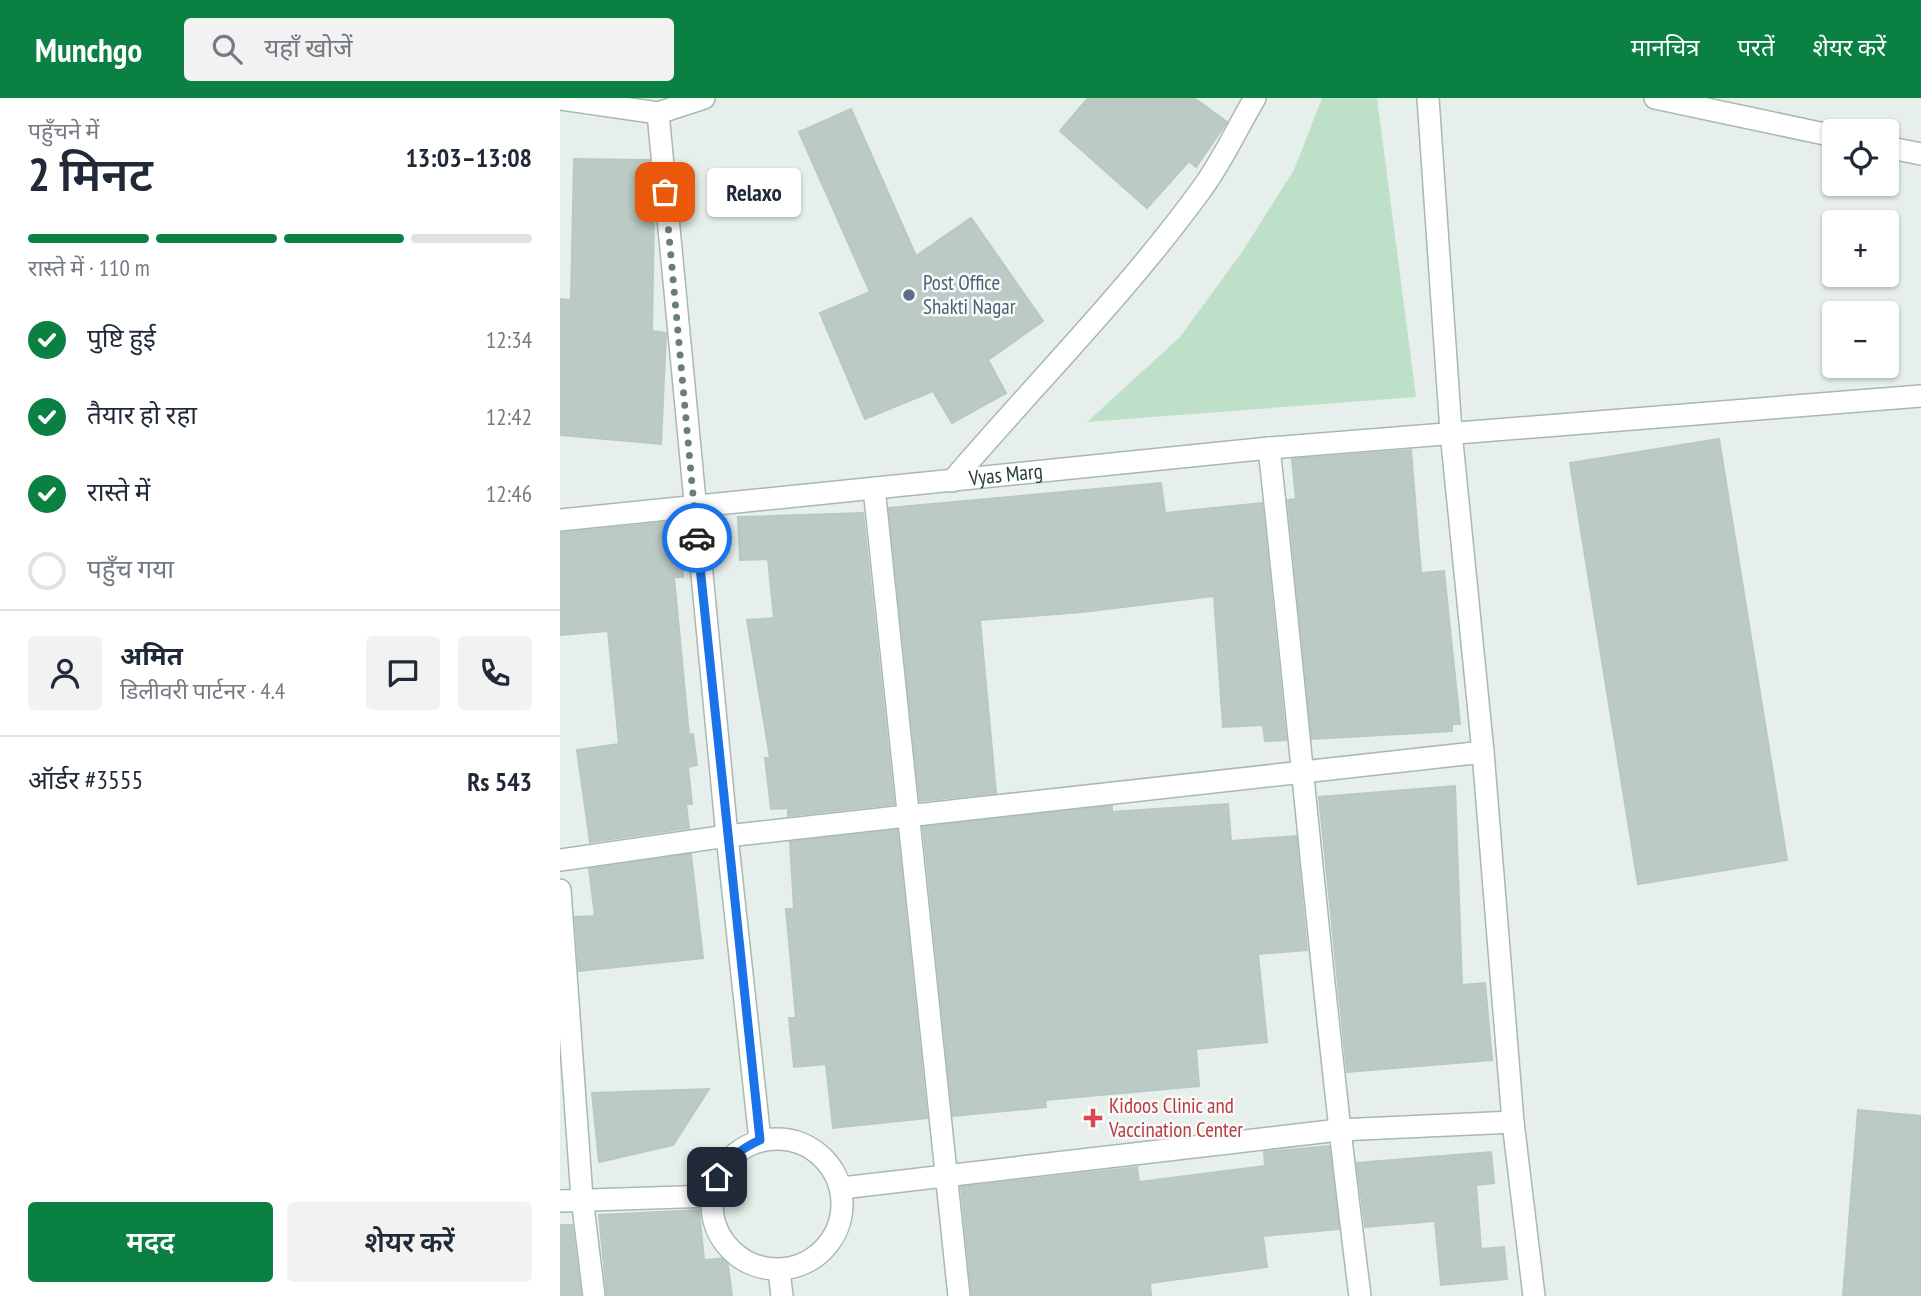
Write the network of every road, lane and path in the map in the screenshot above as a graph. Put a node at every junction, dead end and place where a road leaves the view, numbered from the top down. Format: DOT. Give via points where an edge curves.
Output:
graph roads {
  1 [pos="704,98"];
  2 [pos="1255,98"];
  3 [pos="1428,98"];
  4 [pos="1655,98"];
  5 [pos="560,99"];
  6 [pos="658,113"];
  7 [pos="1822,133"];
  8 [pos="1899,150"];
  9 [pos="1921,154"];
  10 [pos="1921,396"];
  11 [pos="1451,432"];
  12 [pos="1269,448"];
  13 [pos="952,481"];
  14 [pos="874,488"];
  15 [pos="694,506"];
  16 [pos="560,520"];
  17 [pos="1483,752"];
  18 [pos="1305,770"];
  19 [pos="909,818"];
  20 [pos="727,836"];
  21 [pos="560,860"];
  22 [pos="560,890"];
  23 [pos="1513,1122"];
  24 [pos="1339,1130"];
  25 [pos="760,1140"];
  26 [pos="947,1173"];
  27 [pos="842,1188"];
  28 [pos="712,1196"];
  29 [pos="582,1198"];
  30 [pos="560,1201"];
  31 [pos="779,1270"];
  32 [pos="594,1296"];
  33 [pos="782,1296"];
  34 [pos="959,1296"];
  35 [pos="1360,1296"];
  36 [pos="1534,1296"];
  1 -- 6 [label="street"];
  2 -- 13 [label="street" via="1203,188 1113,302"];
  3 -- 11 [label="street"];
  4 -- 7 [label="street"];
  5 -- 6 [label="street"];
  6 -- 15 [label="street"];
  8 -- 9 [label="street"];
  10 -- 11 [label="street, Vyas Marg"];
  11 -- 12 [label="street, Vyas Marg"];
  11 -- 17 [label="street"];
  12 -- 13 [label="street, Vyas Marg"];
  12 -- 18 [label="street"];
  13 -- 14 [label="street, Vyas Marg"];
  14 -- 15 [label="street, Vyas Marg"];
  14 -- 19 [label="street"];
  15 -- 16 [label="street, Vyas Marg"];
  15 -- 20 [label="street"];
  17 -- 18 [label="street"];
  17 -- 23 [label="street"];
  18 -- 19 [label="street"];
  18 -- 24 [label="street"];
  19 -- 20 [label="street"];
  19 -- 26 [label="street"];
  20 -- 21 [label="street"];
  20 -- 25 [label="street"];
  22 -- 29 [label="street"];
  23 -- 24 [label="street"];
  23 -- 36 [label="street"];
  24 -- 26 [label="street"];
  24 -- 35 [label="street"];
  25 -- 27 [label="street" via="795,1140 825,1158"];
  25 -- 28 [label="street" via="728,1161"];
  26 -- 27 [label="street"];
  26 -- 34 [label="street"];
  27 -- 31 [label="street" via="843,1211 836,1234 822,1252 802,1265"];
  28 -- 29 [label="street"];
  28 -- 31 [label="street" via="722,1239 737,1256"];
  29 -- 30 [label="street"];
  29 -- 32 [label="street"];
  31 -- 33 [label="street"];
}
